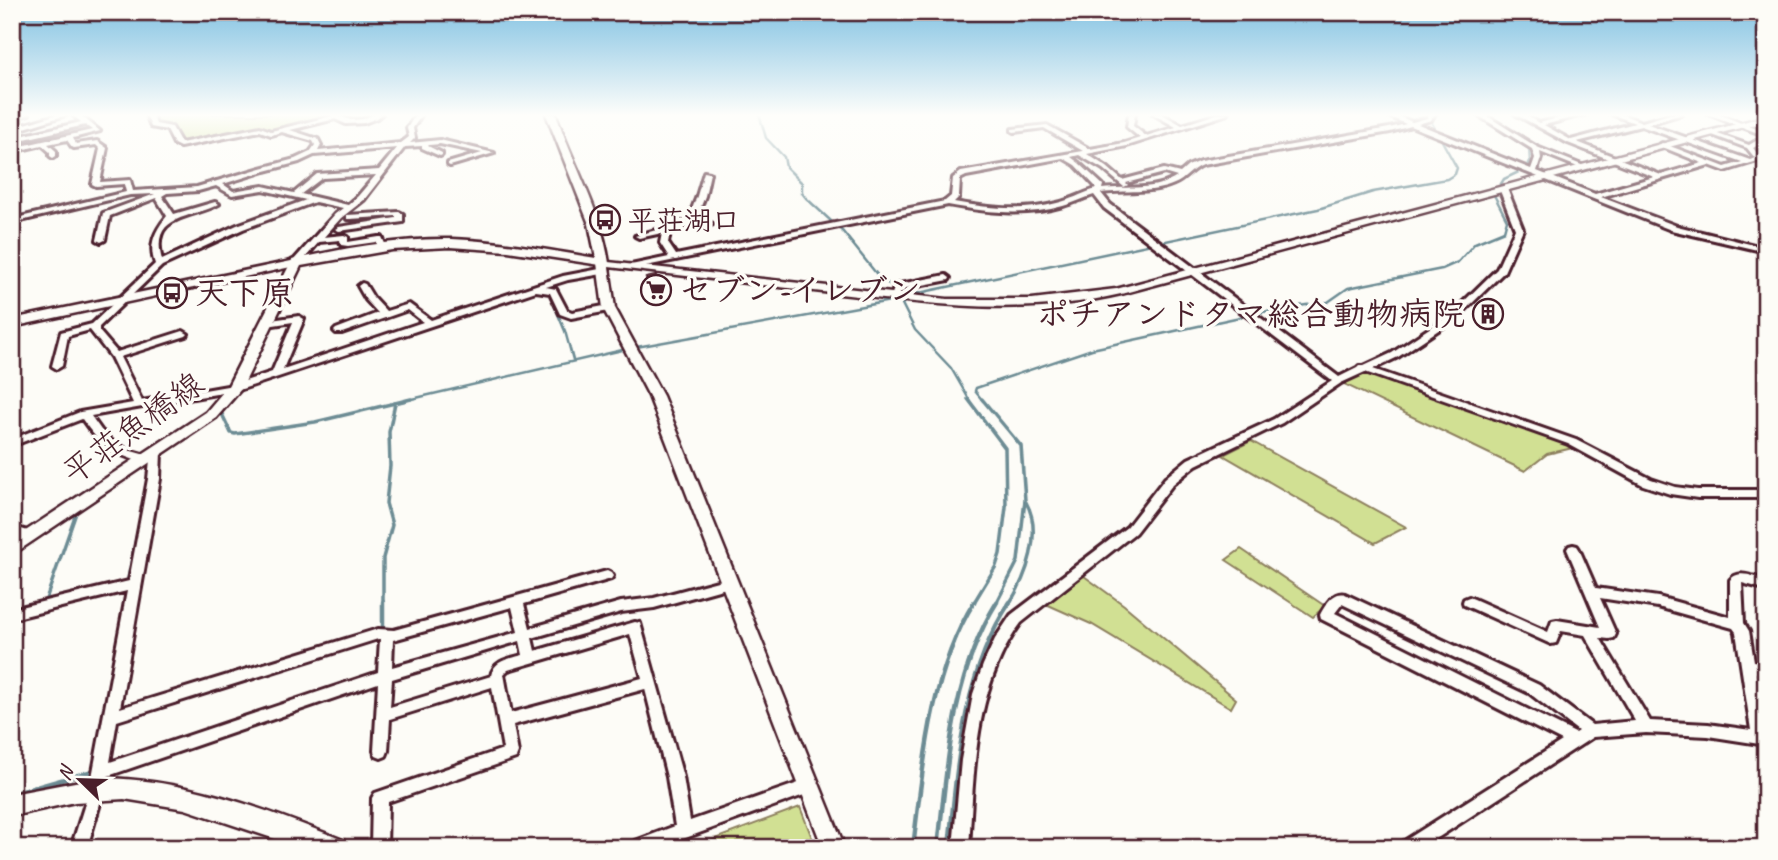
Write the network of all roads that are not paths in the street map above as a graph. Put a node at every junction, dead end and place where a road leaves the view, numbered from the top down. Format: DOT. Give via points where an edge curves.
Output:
graph roads {
  1 [pos="101,154"];
  2 [pos="311,154"];
  3 [pos="396,154"];
  4 [pos="487,154"];
  5 [pos="564,154"];
  6 [pos="1082,154"];
  7 [pos="1248,154"];
  8 [pos="1488,154"];
  9 [pos="1537,154"];
  10 [pos="1550,154"];
  11 [pos="1601,154"];
  12 [pos="1630,154"];
  13 [pos="1686,154"];
  14 [pos="1727,154"];
  15 [pos="1755,154"];
  16 [pos="1066,157"];
  17 [pos="1613,159"];
  18 [pos="1750,162"];
  19 [pos="1709,163"];
  20 [pos="450,164"];
  21 [pos="1582,167"];
  22 [pos="383,172"];
  23 [pos="1533,172"];
  24 [pos="709,176"];
  25 [pos="1182,176"];
  26 [pos="1546,177"];
  27 [pos="1661,177"];
  28 [pos="1122,182"];
  29 [pos="217,183"];
  30 [pos="1502,188"];
  31 [pos="1128,190"];
  32 [pos="1096,192"];
  33 [pos="130,193"];
  34 [pos="160,194"];
  35 [pos="297,194"];
  36 [pos="1595,196"];
  37 [pos="315,198"];
  38 [pos="948,203"];
  39 [pos="215,204"];
  40 [pos="348,211"];
  41 [pos="170,218"];
  42 [pos="12,221"];
  43 [pos="709,224"];
  44 [pos="690,225"];
  45 [pos="338,229"];
  46 [pos="666,230"];
  47 [pos="639,236"];
  48 [pos="330,237"];
  49 [pos="101,240"];
  50 [pos="316,240"];
  51 [pos="383,248"];
  52 [pos="1766,250"];
  53 [pos="673,257"];
  54 [pos="296,263"];
  55 [pos="159,264"];
  56 [pos="604,267"];
  57 [pos="631,267"];
  58 [pos="1193,271"];
  59 [pos="946,278"];
  60 [pos="362,286"];
  61 [pos="533,289"];
  62 [pos="901,295"];
  63 [pos="123,300"];
  64 [pos="609,307"];
  65 [pos="384,314"];
  66 [pos="12,323"];
  67 [pos="267,323"];
  68 [pos="430,323"];
  69 [pos="95,326"];
  70 [pos="339,331"];
  71 [pos="183,334"];
  72 [pos="115,356"];
  73 [pos="57,366"];
  74 [pos="1362,368"];
  75 [pos="275,375"];
  76 [pos="1338,381"];
  77 [pos="235,388"];
  78 [pos="139,405"];
  79 [pos="85,414"];
  80 [pos="12,443"];
  81 [pos="150,455"];
  82 [pos="1766,494"];
  83 [pos="12,530"];
  84 [pos="30,536"];
  85 [pos="12,549"];
  86 [pos="1573,549"];
  87 [pos="607,576"];
  88 [pos="730,583"];
  89 [pos="134,584"];
  90 [pos="1764,584"];
  91 [pos="1591,592"];
  92 [pos="517,600"];
  93 [pos="1469,602"];
  94 [pos="12,614"];
  95 [pos="1737,624"];
  96 [pos="1589,631"];
  97 [pos="1418,634"];
  98 [pos="383,635"];
  99 [pos="525,635"];
  100 [pos="1406,655"];
  101 [pos="530,657"];
  102 [pos="1746,664"];
  103 [pos="1766,671"];
  104 [pos="385,674"];
  105 [pos="498,679"];
  106 [pos="649,682"];
  107 [pos="384,715"];
  108 [pos="111,717"];
  109 [pos="507,720"];
  110 [pos="1646,727"];
  111 [pos="1590,731"];
  112 [pos="1763,739"];
  113 [pos="1575,740"];
  114 [pos="381,751"];
  115 [pos="99,780"];
  116 [pos="810,786"];
  117 [pos="12,805"];
  118 [pos="684,831"];
  119 [pos="79,848"];
  120 [pos="334,848"];
  121 [pos="379,848"];
  122 [pos="636,848"];
  123 [pos="834,848"];
  124 [pos="961,848"];
  125 [pos="1407,848"];
  1 -- 33 [label="street" via="95,183 127,182"];
  2 -- 29 [label="street"];
  3 -- 22 [label="street"];
  4 -- 20 [label="street"];
  5 -- 56 [label="main road" via="597,222"];
  6 -- 16 [label="street"];
  6 -- 28 [label="street"];
  7 -- 25 [label="street" via="1200,163 1188,167"];
  8 -- 23 [label="street"];
  9 -- 23 [label="street"];
  10 -- 21 [label="street"];
  11 -- 17 [label="street"];
  12 -- 17 [label="street"];
  13 -- 19 [label="street"];
  14 -- 18 [label="street"];
  15 -- 18 [label="street" via="1759,159"];
  16 -- 32 [label="street" via="1100,187"];
  16 -- 38 [label="street" via="960,175"];
  17 -- 21 [label="street"];
  17 -- 27 [label="street"];
  18 -- 19 [label="street" via="1726,169"];
  19 -- 27 [label="street"];
  21 -- 26 [label="street"];
  22 -- 35 [label="street" via="320,176"];
  22 -- 40 [label="street"];
  23 -- 26 [label="street"];
  24 -- 44 [label="street"];
  25 -- 28 [label="street" via="1164,171"];
  25 -- 31 [label="street" via="1151,189"];
  26 -- 30 [label="street"];
  26 -- 36 [label="street"];
  27 -- 36 [label="street"];
  28 -- 31 [label="street"];
  29 -- 34 [label="street"];
  29 -- 35 [label="street" via="232,193 263,188"];
  30 -- 58 [label="street"];
  30 -- 74 [label="street" via="1519,229 1501,270 1455,315 1395,355"];
  31 -- 32 [label="street"];
  32 -- 38 [label="street" via="1061,205 1018,212"];
  32 -- 58 [label="street" via="1107,206"];
  33 -- 34 [label="street" via="161,190"];
  33 -- 42 [label="street"];
  34 -- 41 [label="street"];
  34 -- 49 [label="street" via="106,215"];
  35 -- 37 [label="street"];
  36 -- 52 [label="street" via="1685,231"];
  37 -- 40 [label="street"];
  37 -- 55 [label="street"];
  38 -- 53 [label="street"];
  39 -- 41 [label="street"];
  40 -- 45 [label="street"];
  40 -- 45 [label="street" via="399,214 400,220"];
  40 -- 50 [label="street"];
  41 -- 55 [label="street" via="155,239"];
  43 -- 44 [label="street"];
  44 -- 46 [label="street" via="668,226"];
  45 -- 48 [label="street"];
  46 -- 47 [label="street"];
  46 -- 53 [label="street" via="664,243"];
  48 -- 50 [label="street"];
  48 -- 51 [label="street" via="344,237 348,244 379,239"];
  50 -- 54 [label="street"];
  51 -- 54 [label="main road"];
  51 -- 56 [label="main road" via="485,245"];
  53 -- 57 [label="street"];
  54 -- 63 [label="street"];
  54 -- 67 [label="main road, 平荘魚橋線"];
  55 -- 63 [label="street"];
  56 -- 57 [label="street"];
  56 -- 61 [label="street"];
  56 -- 64 [label="street"];
  57 -- 62 [label="street"];
  58 -- 62 [label="street" via="1117,292 1049,303 1000,306"];
  58 -- 76 [label="street"];
  59 -- 62 [label="street"];
  60 -- 65 [label="street"];
  61 -- 64 [label="street" via="553,291 563,313 571,315"];
  61 -- 68 [label="street"];
  63 -- 66 [label="street"];
  63 -- 69 [label="street"];
  64 -- 88 [label="street" via="656,396"];
  65 -- 68 [label="street" via="409,307"];
  65 -- 70 [label="street"];
  67 -- 75 [label="street" via="299,319"];
  67 -- 77 [label="main road, 平荘魚橋線"];
  68 -- 75 [label="street"];
  69 -- 72 [label="street" via="96,336"];
  69 -- 73 [label="street" via="64,334"];
  71 -- 72 [label="street"];
  72 -- 78 [label="street"];
  74 -- 76 [label="street"];
  74 -- 82 [label="street" via="1572,442 1665,488 1698,494"];
  75 -- 77 [label="street"];
  76 -- 124 [label="street" via="1278,421 1192,462 1169,481 1131,530 1002,633 976,718"];
  77 -- 78 [label="street"];
  77 -- 81 [label="main road, 平荘魚橋線" via="211,415"];
  78 -- 79 [label="street"];
  79 -- 80 [label="street"];
  79 -- 81 [label="street" via="115,451"];
  81 -- 84 [label="main road, 平荘魚橋線"];
  81 -- 89 [label="street" via="154,478"];
  83 -- 84 [label="street"];
  84 -- 85 [label="main road, 平荘魚橋線"];
  86 -- 91 [label="street"];
  87 -- 92 [label="street"];
  88 -- 99 [label="street" via="621,607"];
  88 -- 116 [label="street"];
  89 -- 94 [label="street"];
  89 -- 108 [label="street"];
  90 -- 95 [label="street" via="1736,580"];
  91 -- 95 [label="street" via="1658,602"];
  91 -- 96 [label="street" via="1609,634"];
  92 -- 98 [label="street"];
  92 -- 99 [label="street"];
  93 -- 96 [label="street" via="1551,639 1557,625"];
  95 -- 102 [label="street"];
  96 -- 110 [label="street"];
  97 -- 100 [label="street"];
  97 -- 100 [label="street" via="1340,597 1326,615"];
  97 -- 111 [label="street" via="1534,689"];
  98 -- 104 [label="street"];
  98 -- 108 [label="street"];
  99 -- 101 [label="street"];
  99 -- 104 [label="street"];
  100 -- 113 [label="street"];
  101 -- 105 [label="street" via="503,667"];
  101 -- 106 [label="street" via="635,627"];
  102 -- 103 [label="street"];
  102 -- 112 [label="street"];
  104 -- 107 [label="street"];
  104 -- 115 [label="street"];
  105 -- 107 [label="street"];
  105 -- 109 [label="street"];
  106 -- 109 [label="street"];
  106 -- 118 [label="street" via="675,777"];
  107 -- 114 [label="street"];
  108 -- 115 [label="street"];
  109 -- 121 [label="street" via="511,753 380,798"];
  110 -- 111 [label="street"];
  110 -- 112 [label="street"];
  111 -- 113 [label="street"];
  113 -- 125 [label="street"];
  115 -- 117 [label="main road"];
  115 -- 119 [label="street"];
  115 -- 120 [label="main road" via="176,797"];
  116 -- 118 [label="street"];
  116 -- 123 [label="street"];
  118 -- 122 [label="street"];
}
